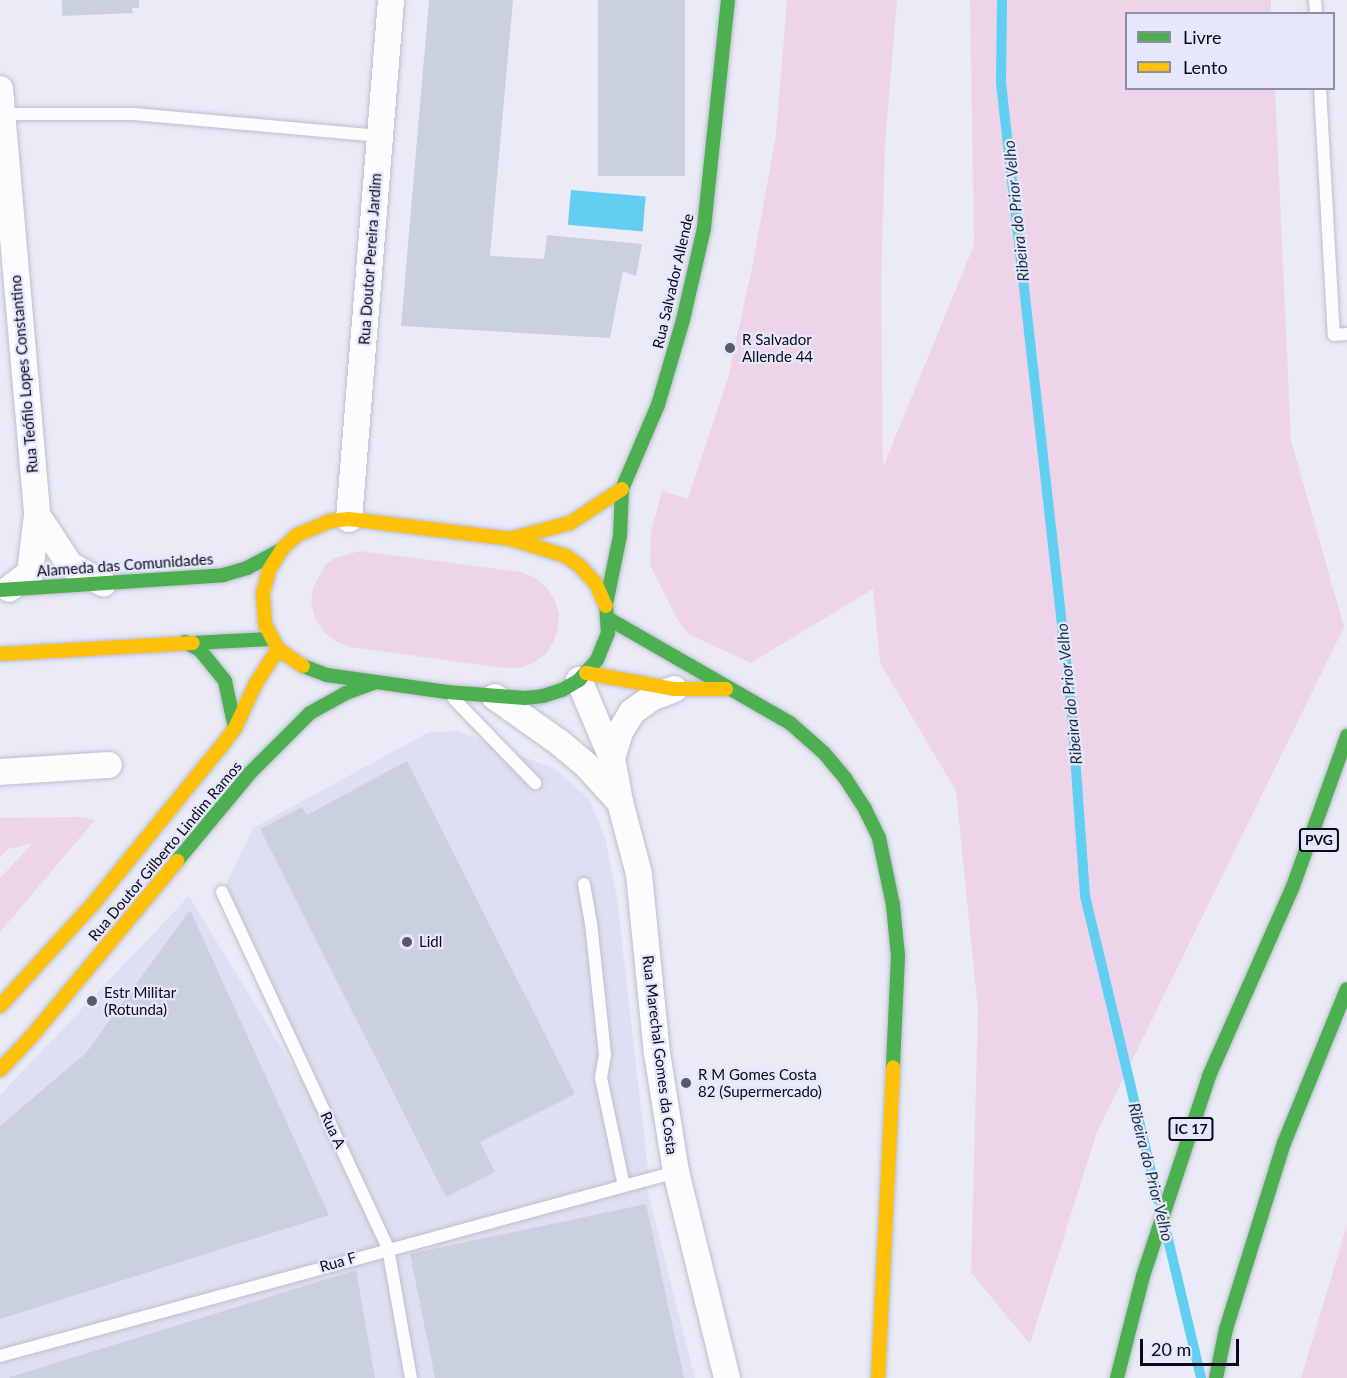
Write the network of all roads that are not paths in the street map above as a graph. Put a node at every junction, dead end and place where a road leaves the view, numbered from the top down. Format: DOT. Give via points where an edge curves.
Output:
graph roads {
  1 [pos="391,0"];
  2 [pos="728,0"];
  3 [pos="0,89"];
  4 [pos="1320,90"];
  5 [pos="0,114"];
  6 [pos="380,136"];
  7 [pos="1347,334"];
  8 [pos="622,489"];
  9 [pos="37,515"];
  10 [pos="350,519"];
  11 [pos="511,539"];
  12 [pos="282,549"];
  13 [pos="103,583"];
  14 [pos="4,590"];
  15 [pos="606,604"];
  16 [pos="609,619"];
  17 [pos="185,642"];
  18 [pos="274,644"];
  19 [pos="0,654"];
  20 [pos="583,676"];
  21 [pos="377,682"];
  22 [pos="674,689"];
  23 [pos="728,689"];
  24 [pos="447,692"];
  25 [pos="495,697"];
  26 [pos="235,728"];
  27 [pos="1347,736"];
  28 [pos="612,758"];
  29 [pos="109,765"];
  30 [pos="0,772"];
  31 [pos="535,783"];
  32 [pos="620,802"];
  33 [pos="1336,812"];
  34 [pos="584,884"];
  35 [pos="1292,889"];
  36 [pos="222,892"];
  37 [pos="1347,989"];
  38 [pos="0,1006"];
  39 [pos="0,1070"];
  40 [pos="676,1172"];
  41 [pos="624,1186"];
  42 [pos="388,1248"];
  43 [pos="0,1356"];
  44 [pos="879,1376"];
  45 [pos="411,1378"];
  46 [pos="727,1378"];
  47 [pos="1117,1378"];
  48 [pos="1216,1378"];
  1 -- 6 [label="street, Rua Doutor Pereira Jardim"];
  2 -- 8 [label="main road, Rua Salvador Allende" via="704,228 658,405"];
  3 -- 5 [label="street, Rua Teófilo Lopes Constantino"];
  4 -- 7 [label="lane" via="1334,334"];
  5 -- 6 [label="lane" via="134,114"];
  5 -- 9 [label="street, Rua Teófilo Lopes Constantino"];
  6 -- 10 [label="street, Rua Doutor Pereira Jardim"];
  8 -- 11 [label="main road" via="570,523"];
  8 -- 15 [label="main road" via="620,536"];
  9 -- 13 [label="street, Rua Teófilo Lopes Constantino" via="70,565"];
  9 -- 14 [label="street, Rua Teófilo Lopes Constantino" via="30,573"];
  10 -- 11 [label="main road"];
  10 -- 12 [label="main road" via="313,527"];
  11 -- 15 [label="main road" via="566,556 596,584"];
  12 -- 13 [label="main road, Alameda das Comunidades" via="247,568 223,575"];
  12 -- 18 [label="main road" via="269,570 263,593 262,608"];
  13 -- 14 [label="main road, Alameda das Comunidades"];
  15 -- 16 [label="main road"];
  16 -- 20 [label="main road" via="597,660"];
  16 -- 23 [label="main road"];
  17 -- 18 [label="main road"];
  17 -- 19 [label="main road"];
  17 -- 26 [label="main road" via="207,656 225,681"];
  18 -- 21 [label="main road" via="298,664 327,675"];
  18 -- 26 [label="main road, Rua Doutor Gilberto Lindim Ramos"];
  20 -- 22 [label="main road"];
  20 -- 25 [label="main road" via="562,690 543,696"];
  20 -- 28 [label="street, Rua Marechal Gomes da Costa"];
  21 -- 24 [label="main road"];
  21 -- 39 [label="main road, Rua Doutor Gilberto Lindim Ramos" via="346,693 310,713 250,773"];
  22 -- 23 [label="main road"];
  22 -- 28 [label="street, Rua Marechal Gomes da Costa" via="651,698 632,712 620,732"];
  23 -- 44 [label="main road" via="790,723 824,753 865,809 879,838 886,866 898,956"];
  24 -- 25 [label="main road"];
  24 -- 31 [label="lane"];
  25 -- 32 [label="street, Rua Marechal Gomes da Costa" via="578,759"];
  26 -- 38 [label="main road, Rua Doutor Gilberto Lindim Ramos" via="93,904"];
  27 -- 35 [label="main road"];
  28 -- 32 [label="street, Rua Marechal Gomes da Costa"];
  29 -- 30 [label="street"];
  32 -- 40 [label="street, Rua Marechal Gomes da Costa" via="639,874 657,1053"];
  33 -- 35 [label="main road, PVG"];
  34 -- 41 [label="lane" via="605,1055 601,1078"];
  35 -- 47 [label="main road, IC 17" via="1205,1088 1143,1276"];
  36 -- 42 [label="lane, Rua A"];
  37 -- 48 [label="main road" via="1284,1143 1226,1329"];
  40 -- 41 [label="lane, Rua F"];
  40 -- 46 [label="street, Rua Marechal Gomes da Costa"];
  41 -- 42 [label="lane, Rua F"];
  42 -- 43 [label="lane, Rua F"];
  42 -- 45 [label="lane, Rua A"];
}
